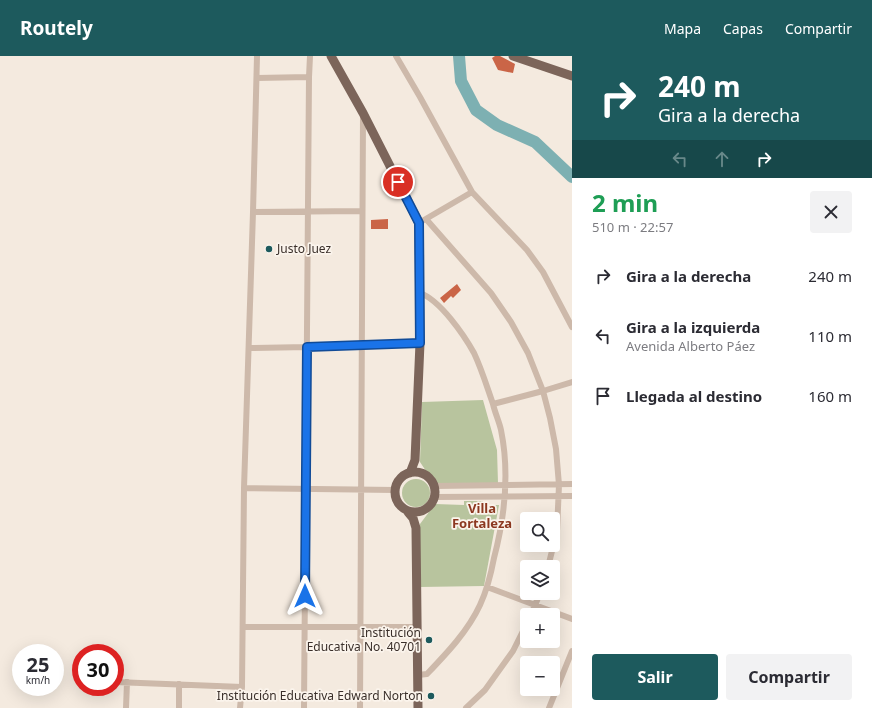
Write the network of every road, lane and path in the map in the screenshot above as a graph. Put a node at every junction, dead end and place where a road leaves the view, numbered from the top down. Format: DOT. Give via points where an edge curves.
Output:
graph roads {
  1 [pos="257,56"];
  2 [pos="310,56"];
  3 [pos="332,56"];
  4 [pos="396,56"];
  5 [pos="512,56"];
  6 [pos="572,76"];
  7 [pos="309,77"];
  8 [pos="257,78"];
  9 [pos="363,113"];
  10 [pos="472,192"];
  11 [pos="308,211"];
  12 [pos="362,211"];
  13 [pos="254,212"];
  14 [pos="423,221"];
  15 [pos="420,293"];
  16 [pos="572,327"];
  17 [pos="420,343"];
  18 [pos="362,345"];
  19 [pos="307,347"];
  20 [pos="249,348"];
  21 [pos="572,382"];
  22 [pos="543,391"];
  23 [pos="493,404"];
  24 [pos="415,460"];
  25 [pos="410,473"];
  26 [pos="420,473"];
  27 [pos="572,484"];
  28 [pos="559,485"];
  29 [pos="434,486"];
  30 [pos="505,486"];
  31 [pos="244,488"];
  32 [pos="306,488"];
  33 [pos="362,489"];
  34 [pos="395,490"];
  35 [pos="559,496"];
  36 [pos="572,496"];
  37 [pos="434,497"];
  38 [pos="506,497"];
  39 [pos="423,511"];
  40 [pos="408,512"];
  41 [pos="416,528"];
  42 [pos="550,560"];
  43 [pos="487,588"];
  44 [pos="538,600"];
  45 [pos="536,605"];
  46 [pos="534,608"];
  47 [pos="572,619"];
  48 [pos="305,626"];
  49 [pos="243,627"];
  50 [pos="361,627"];
  51 [pos="417,627"];
  52 [pos="520,637"];
  53 [pos="572,651"];
  54 [pos="418,675"];
  55 [pos="127,682"];
  56 [pos="179,684"];
  57 [pos="242,687"];
  58 [pos="126,708"];
  59 [pos="179,708"];
  60 [pos="240,708"];
  61 [pos="304,708"];
  62 [pos="360,708"];
  63 [pos="418,708"];
  64 [pos="466,708"];
  65 [pos="549,708"];
  1 -- 8 [label="street"];
  2 -- 7 [label="street"];
  3 -- 9 [label="main road"];
  4 -- 10 [label="street"];
  5 -- 6 [label="main road"];
  7 -- 8 [label="street"];
  7 -- 11 [label="street"];
  8 -- 13 [label="street"];
  9 -- 12 [label="street"];
  9 -- 14 [label="main road"];
  10 -- 14 [label="street"];
  10 -- 16 [label="street" via="528,250 543,272"];
  11 -- 12 [label="street"];
  11 -- 13 [label="street"];
  11 -- 19 [label="street"];
  12 -- 18 [label="street"];
  13 -- 20 [label="street"];
  14 -- 15 [label="main road"];
  14 -- 22 [label="street" via="491,293 512,322"];
  15 -- 17 [label="main road"];
  15 -- 23 [label="street" via="436,303 468,343 481,367"];
  17 -- 18 [label="street"];
  17 -- 24 [label="main road"];
  18 -- 19 [label="street"];
  18 -- 33 [label="street"];
  19 -- 20 [label="street"];
  19 -- 32 [label="street"];
  20 -- 31 [label="street"];
  21 -- 22 [label="street"];
  22 -- 23 [label="street"];
  22 -- 28 [label="street" via="556,449"];
  23 -- 30 [label="street" via="502,436 506,464"];
  24 -- 25 [label="main road"];
  24 -- 26 [label="main road"];
  25 -- 26 [label="main road"];
  25 -- 34 [label="main road" via="400,479"];
  26 -- 29 [label="main road" via="431,480"];
  27 -- 28 [label="street"];
  28 -- 30 [label="street"];
  28 -- 35 [label="street"];
  29 -- 30 [label="street"];
  29 -- 37 [label="main road"];
  30 -- 38 [label="street"];
  31 -- 32 [label="street"];
  31 -- 49 [label="street"];
  32 -- 33 [label="street"];
  32 -- 48 [label="street"];
  33 -- 34 [label="street"];
  33 -- 50 [label="street"];
  34 -- 40 [label="main road" via="398,503"];
  35 -- 36 [label="street"];
  35 -- 38 [label="street"];
  35 -- 42 [label="street" via="557,531"];
  37 -- 38 [label="street"];
  37 -- 39 [label="main road" via="428,508"];
  38 -- 43 [label="street"];
  39 -- 40 [label="main road"];
  39 -- 41 [label="main road"];
  40 -- 41 [label="main road"];
  41 -- 51 [label="main road"];
  43 -- 45 [label="street"];
  43 -- 54 [label="street" via="470,622 452,647 427,674"];
  44 -- 45 [label="street"];
  45 -- 46 [label="street"];
  45 -- 47 [label="street"];
  48 -- 49 [label="street"];
  48 -- 50 [label="street"];
  48 -- 61 [label="street"];
  49 -- 57 [label="street"];
  50 -- 51 [label="street"];
  50 -- 62 [label="street"];
  51 -- 54 [label="main road"];
  52 -- 64 [label="street" via="485,690"];
  53 -- 65 [label="street"];
  54 -- 63 [label="main road"];
  55 -- 56 [label="street"];
  55 -- 58 [label="street"];
  56 -- 57 [label="street"];
  56 -- 59 [label="street"];
  57 -- 60 [label="street"];
}
